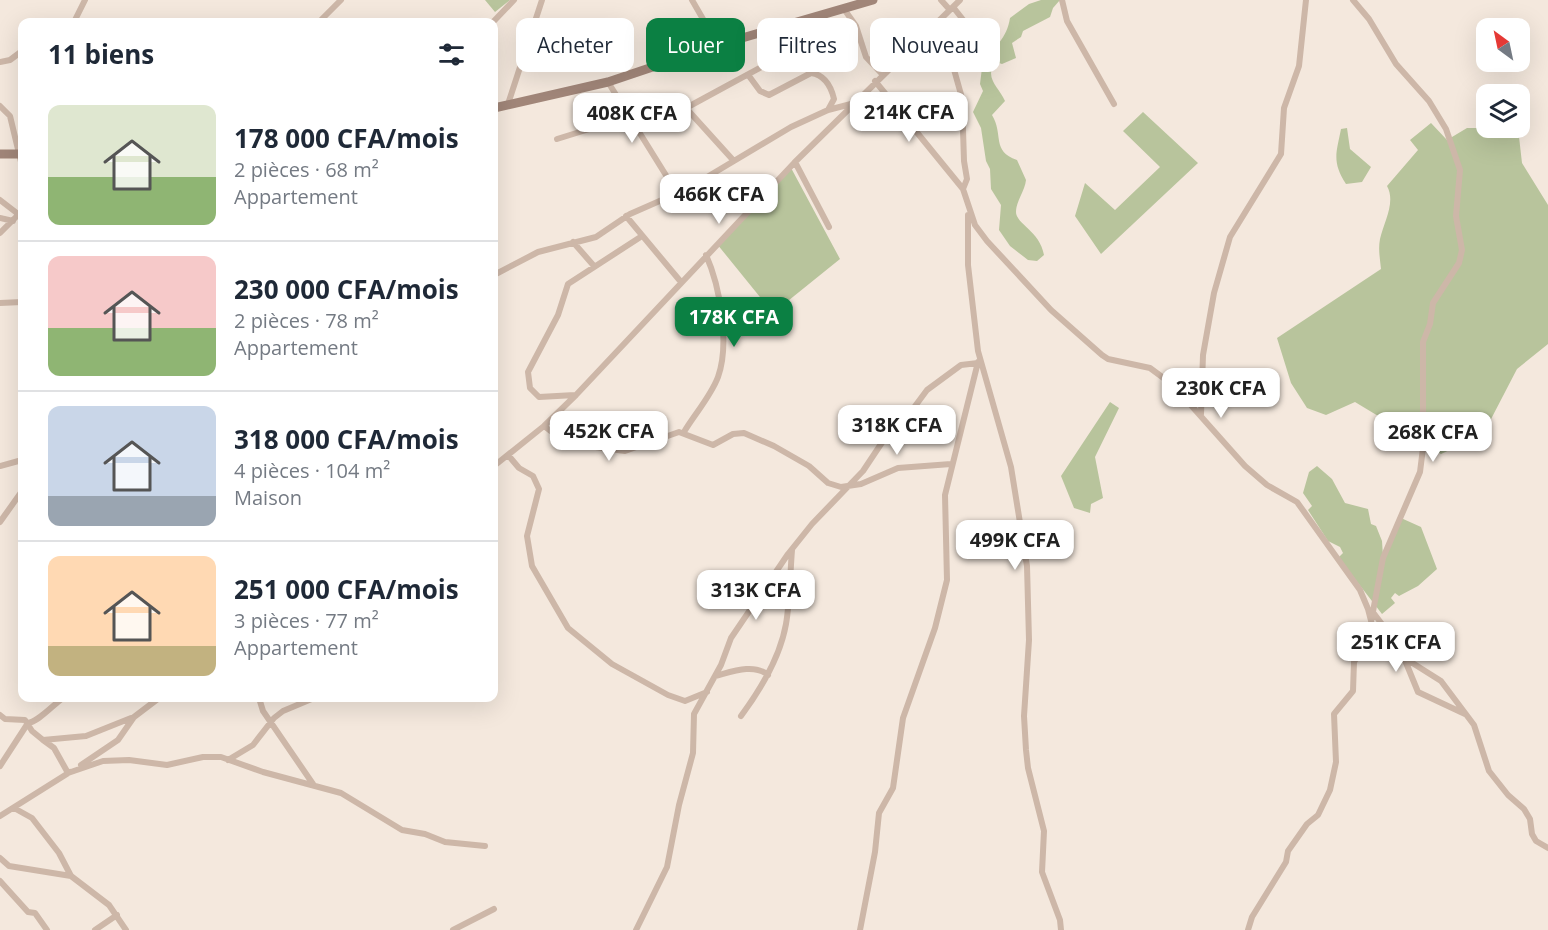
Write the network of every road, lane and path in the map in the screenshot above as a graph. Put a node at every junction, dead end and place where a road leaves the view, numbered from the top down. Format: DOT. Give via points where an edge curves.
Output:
graph roads {
  1 [pos="85,0"];
  2 [pos="341,0"];
  3 [pos="514,0"];
  4 [pos="542,0"];
  5 [pos="692,0"];
  6 [pos="873,0"];
  7 [pos="941,0"];
  8 [pos="960,0"];
  9 [pos="1062,0"];
  10 [pos="1306,0"];
  11 [pos="1353,0"];
  12 [pos="844,9"];
  13 [pos="951,9"];
  14 [pos="76,18"];
  15 [pos="323,18"];
  16 [pos="497,18"];
  17 [pos="702,18"];
  18 [pos="745,37"];
  19 [pos="18,54"];
  20 [pos="0,62"];
  21 [pos="646,69"];
  22 [pos="757,71"];
  23 [pos="882,74"];
  24 [pos="749,76"];
  25 [pos="875,81"];
  26 [pos="608,82"];
  27 [pos="673,103"];
  28 [pos="508,104"];
  29 [pos="852,104"];
  30 [pos="1114,104"];
  31 [pos="0,106"];
  32 [pos="498,107"];
  33 [pos="828,110"];
  34 [pos="628,117"];
  35 [pos="557,139"];
  36 [pos="18,144"];
  37 [pos="0,154"];
  38 [pos="18,154"];
  39 [pos="733,160"];
  40 [pos="795,162"];
  41 [pos="963,189"];
  42 [pos="678,193"];
  43 [pos="0,200"];
  44 [pos="968,211"];
  45 [pos="18,212"];
  46 [pos="18,216"];
  47 [pos="626,216"];
  48 [pos="0,218"];
  49 [pos="13,220"];
  50 [pos="829,227"];
  51 [pos="0,233"];
  52 [pos="642,236"];
  53 [pos="573,242"];
  54 [pos="706,255"];
  55 [pos="594,266"];
  56 [pos="498,273"];
  57 [pos="681,282"];
  58 [pos="0,303"];
  59 [pos="18,303"];
  60 [pos="979,360"];
  61 [pos="576,395"];
  62 [pos="1201,415"];
  63 [pos="544,426"];
  64 [pos="684,432"];
  65 [pos="508,455"];
  66 [pos="18,461"];
  67 [pos="498,463"];
  68 [pos="951,464"];
  69 [pos="0,466"];
  70 [pos="850,486"];
  71 [pos="18,497"];
  72 [pos="0,522"];
  73 [pos="792,549"];
  74 [pos="1359,590"];
  75 [pos="1373,612"];
  76 [pos="1370,619"];
  77 [pos="1403,657"];
  78 [pos="768,675"];
  79 [pos="715,676"];
  80 [pos="707,692"];
  81 [pos="57,702"];
  82 [pos="154,702"];
  83 [pos="260,702"];
  84 [pos="304,702"];
  85 [pos="0,715"];
  86 [pos="741,716"];
  87 [pos="1467,716"];
  88 [pos="134,717"];
  89 [pos="271,722"];
  90 [pos="28,723"];
  91 [pos="43,740"];
  92 [pos="228,760"];
  93 [pos="0,766"];
  94 [pos="68,773"];
  95 [pos="313,784"];
  96 [pos="15,807"];
  97 [pos="0,816"];
  98 [pos="485,846"];
  99 [pos="1548,848"];
  100 [pos="0,858"];
  101 [pos="71,876"];
  102 [pos="0,881"];
  103 [pos="494,909"];
  104 [pos="117,915"];
  105 [pos="47,930"];
  106 [pos="95,930"];
  107 [pos="126,930"];
  108 [pos="453,930"];
  109 [pos="636,930"];
  110 [pos="860,930"];
  111 [pos="1061,930"];
  112 [pos="1248,930"];
  1 -- 14 [label="street"];
  2 -- 15 [label="street"];
  3 -- 16 [label="street"];
  4 -- 28 [label="street"];
  5 -- 17 [label="street"];
  6 -- 12 [label="street"];
  7 -- 13 [label="street"];
  8 -- 13 [label="street"];
  9 -- 30 [label="street" via="1066,21"];
  10 -- 62 [label="street" via="1299,66 1284,108 1281,154 1230,237 1214,293 1203,356"];
  11 -- 75 [label="street" via="1396,64 1429,101 1446,129 1460,171 1455,216 1462,250 1459,263 1433,303 1422,347 1420,472 1383,558"];
  12 -- 18 [label="street"];
  12 -- 23 [label="street" via="856,26 866,57"];
  13 -- 23 [label="street"];
  13 -- 41 [label="street" via="972,31 953,66 962,98 967,179"];
  19 -- 20 [label="street"];
  21 -- 26 [label="street"];
  22 -- 24 [label="street"];
  23 -- 25 [label="street"];
  24 -- 33 [label="street" via="760,91 769,94 816,74 832,89 834,99"];
  24 -- 39 [label="street" via="686,108"];
  25 -- 29 [label="street"];
  25 -- 41 [label="street"];
  26 -- 28 [label="street"];
  26 -- 34 [label="street"];
  27 -- 34 [label="street"];
  28 -- 32 [label="street"];
  29 -- 33 [label="street"];
  29 -- 40 [label="street"];
  31 -- 36 [label="street" via="10,116"];
  33 -- 39 [label="street"];
  34 -- 35 [label="street"];
  34 -- 42 [label="street"];
  37 -- 38 [label="street"];
  39 -- 42 [label="street"];
  40 -- 50 [label="street"];
  40 -- 54 [label="street"];
  41 -- 44 [label="street"];
  42 -- 47 [label="street"];
  43 -- 45 [label="street"];
  44 -- 60 [label="street" via="968,265"];
  44 -- 62 [label="street" via="987,241 1051,310 1102,355 1150,368 1173,385"];
  46 -- 49 [label="street"];
  47 -- 52 [label="street"];
  47 -- 53 [label="street" via="596,237"];
  48 -- 49 [label="street"];
  49 -- 51 [label="street"];
  52 -- 55 [label="street"];
  52 -- 57 [label="street"];
  53 -- 55 [label="street"];
  53 -- 56 [label="street" via="538,252"];
  54 -- 57 [label="street"];
  54 -- 64 [label="street" via="722,319 720,366 716,382"];
  55 -- 61 [label="street" via="568,284 558,315 527,376 530,388 539,397"];
  57 -- 61 [label="street"];
  58 -- 59 [label="street"];
  60 -- 68 [label="street"];
  60 -- 70 [label="street" via="962,365 931,386"];
  60 -- 111 [label="street" via="1011,467 1028,566 1026,750 1044,831 1044,878"];
  61 -- 63 [label="street"];
  62 -- 74 [label="street" via="1245,466 1297,502"];
  63 -- 64 [label="street" via="566,443 625,451"];
  63 -- 65 [label="street"];
  64 -- 70 [label="street" via="710,445 744,433 799,460 832,485"];
  65 -- 67 [label="street"];
  65 -- 80 [label="street" via="533,476 539,489 527,536 532,566 568,628 612,664 668,695 685,701"];
  66 -- 69 [label="street"];
  68 -- 70 [label="street" via="898,468"];
  68 -- 110 [label="street" via="945,495 947,580 935,628 903,718 893,788 879,813"];
  70 -- 73 [label="street"];
  71 -- 72 [label="street"];
  73 -- 78 [label="street" via="787,622"];
  73 -- 79 [label="street" via="731,638"];
  74 -- 75 [label="street"];
  74 -- 76 [label="street"];
  75 -- 76 [label="street"];
  75 -- 77 [label="street"];
  76 -- 77 [label="street" via="1376,640"];
  76 -- 112 [label="street" via="1368,638 1354,662 1353,691 1334,714 1336,762 1330,790 1318,815 1306,824 1288,850 1286,862"];
  77 -- 87 [label="street" via="1437,677"];
  77 -- 87 [label="street" via="1418,692"];
  78 -- 79 [label="street" via="762,669 751,668"];
  78 -- 86 [label="street"];
  79 -- 80 [label="street"];
  80 -- 109 [label="street" via="694,714 693,753 666,867"];
  81 -- 90 [label="street" via="38,720"];
  82 -- 88 [label="street"];
  83 -- 89 [label="street"];
  84 -- 89 [label="street" via="283,711"];
  85 -- 90 [label="street"];
  87 -- 99 [label="street" via="1478,733 1489,771 1524,809 1536,841"];
  88 -- 91 [label="street" via="86,736"];
  88 -- 94 [label="street" via="118,740"];
  89 -- 92 [label="street" via="253,745"];
  89 -- 95 [label="street"];
  90 -- 91 [label="street"];
  90 -- 93 [label="street"];
  91 -- 94 [label="street" via="54,748"];
  92 -- 94 [label="street" via="215,756 167,765 104,761"];
  92 -- 95 [label="street"];
  94 -- 96 [label="street"];
  95 -- 98 [label="street" via="345,795 402,830 445,842"];
  96 -- 97 [label="street"];
  96 -- 101 [label="street" via="32,818"];
  100 -- 101 [label="street" via="9,866"];
  101 -- 104 [label="street" via="103,899"];
  102 -- 105 [label="street" via="28,912 35,913"];
  103 -- 108 [label="street"];
  104 -- 106 [label="street"];
  104 -- 107 [label="street"];
}
